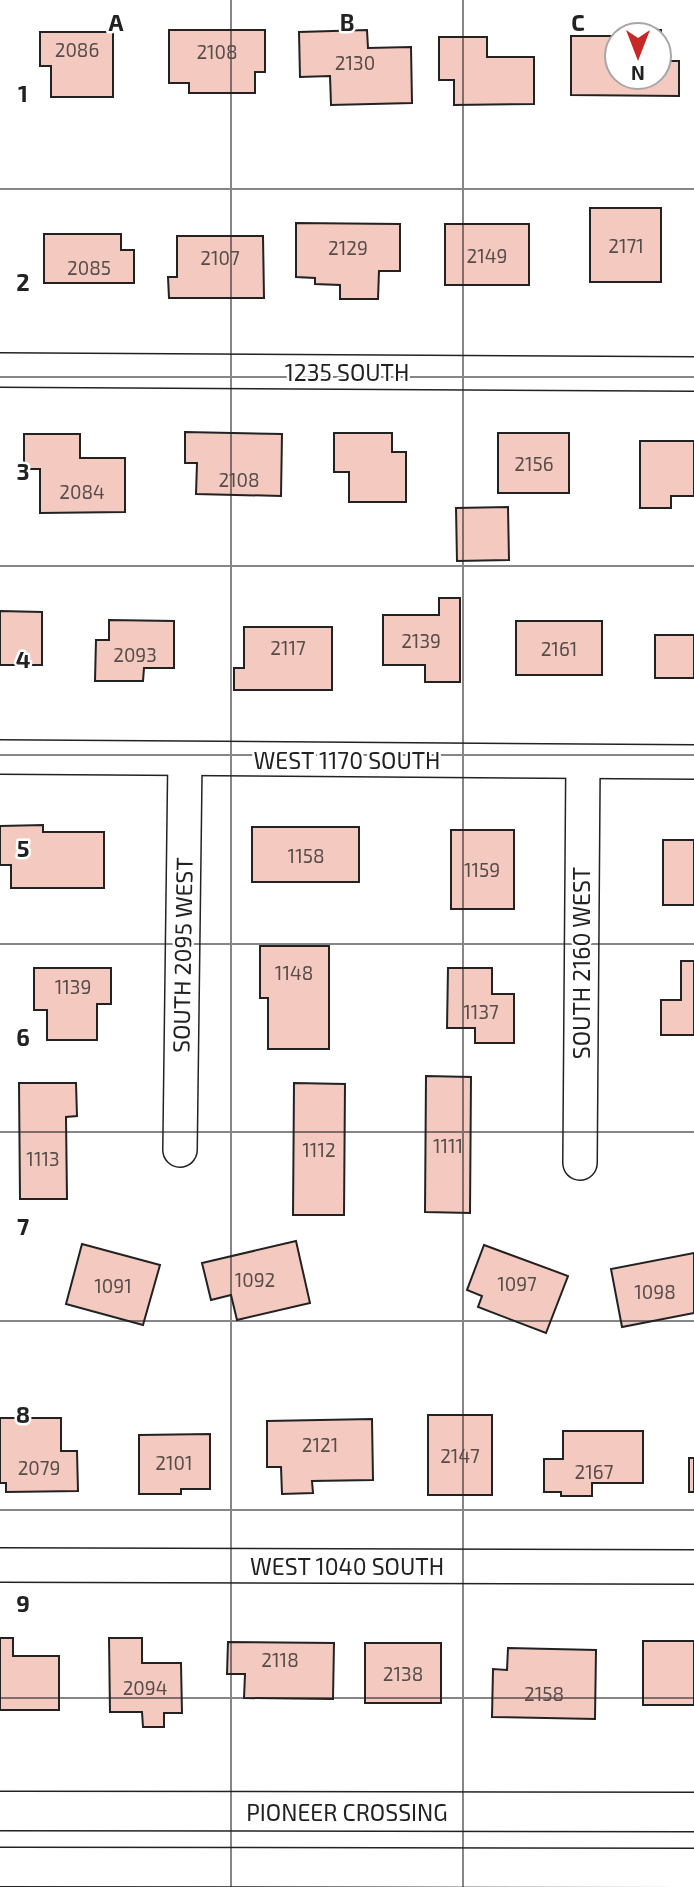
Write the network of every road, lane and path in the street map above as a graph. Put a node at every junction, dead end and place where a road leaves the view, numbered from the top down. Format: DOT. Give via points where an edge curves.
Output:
graph roads {
  1 [pos="0,370"];
  2 [pos="694,374"];
  3 [pos="0,757"];
  4 [pos="185,759"];
  5 [pos="583,762"];
  6 [pos="694,762"];
  7 [pos="180,1150"];
  8 [pos="580,1163"];
  9 [pos="0,1565"];
  10 [pos="694,1567"];
  11 [pos="0,1811"];
  12 [pos="694,1812"];
  13 [pos="0,1867"];
  14 [pos="694,1868"];
  1 -- 2 [label="street, 1235 SOUTH"];
  3 -- 4 [label="street, WEST 1170 SOUTH"];
  4 -- 5 [label="street, WEST 1170 SOUTH"];
  4 -- 7 [label="street, SOUTH 2095 WEST"];
  5 -- 6 [label="street, WEST 1170 SOUTH"];
  5 -- 8 [label="street, SOUTH 2160 WEST"];
  9 -- 10 [label="street, WEST 1040 SOUTH"];
  11 -- 12 [label="highway, PIONEER CROSSING"];
  13 -- 14 [label="highway"];
}
